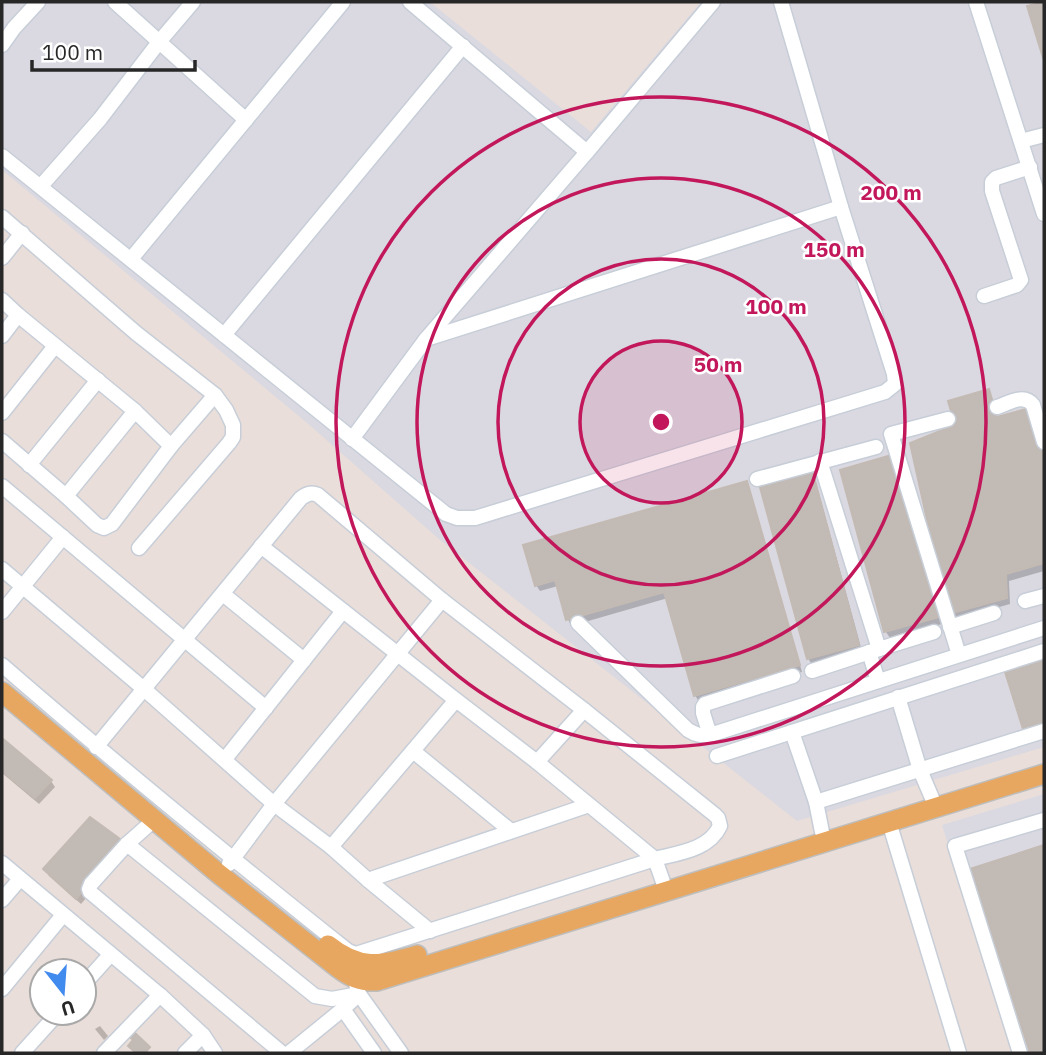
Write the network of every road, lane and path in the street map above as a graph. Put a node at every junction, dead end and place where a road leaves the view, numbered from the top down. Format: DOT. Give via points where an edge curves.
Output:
graph roads {
  1 [pos="37,2"];
  2 [pos="115,2"];
  3 [pos="193,2"];
  4 [pos="343,2"];
  5 [pos="410,2"];
  6 [pos="713,2"];
  7 [pos="781,2"];
  8 [pos="976,2"];
  9 [pos="159,42"];
  10 [pos="2,44"];
  11 [pos="463,46"];
  12 [pos="246,120"];
  13 [pos="1044,135"];
  14 [pos="1021,141"];
  15 [pos="587,152"];
  16 [pos="2,156"];
  17 [pos="1030,167"];
  18 [pos="41,186"];
  19 [pos="841,207"];
  20 [pos="1044,214"];
  21 [pos="2,217"];
  22 [pos="22,233"];
  23 [pos="2,258"];
  24 [pos="131,259"];
  25 [pos="984,296"];
  26 [pos="2,300"];
  27 [pos="18,315"];
  28 [pos="224,335"];
  29 [pos="2,336"];
  30 [pos="426,339"];
  31 [pos="55,346"];
  32 [pos="98,380"];
  33 [pos="215,395"];
  34 [pos="997,407"];
  35 [pos="135,411"];
  36 [pos="2,413"];
  37 [pos="948,419"];
  38 [pos="352,439"];
  39 [pos="2,441"];
  40 [pos="1044,442"];
  41 [pos="171,446"];
  42 [pos="876,447"];
  43 [pos="820,461"];
  44 [pos="29,465"];
  45 [pos="757,479"];
  46 [pos="2,486"];
  47 [pos="66,496"];
  48 [pos="63,537"];
  49 [pos="261,546"];
  50 [pos="139,548"];
  51 [pos="2,569"];
  52 [pos="23,587"];
  53 [pos="223,594"];
  54 [pos="1044,596"];
  55 [pos="442,600"];
  56 [pos="1025,601"];
  57 [pos="343,611"];
  58 [pos="2,612"];
  59 [pos="994,613"];
  60 [pos="578,623"];
  61 [pos="950,626"];
  62 [pos="1044,628"];
  63 [pos="934,632"];
  64 [pos="184,639"];
  65 [pos="874,650"];
  66 [pos="1044,651"];
  67 [pos="398,655"];
  68 [pos="959,655"];
  69 [pos="304,660"];
  70 [pos="2,665"];
  71 [pos="812,671"];
  72 [pos="793,676"];
  73 [pos="877,681"];
  74 [pos="4,687"];
  75 [pos="144,689"];
  76 [pos="898,697"];
  77 [pos="456,700"];
  78 [pos="266,708"];
  79 [pos="584,710"];
  80 [pos="1044,731"];
  81 [pos="792,732"];
  82 [pos="710,735"];
  83 [pos="96,747"];
  84 [pos="413,751"];
  85 [pos="716,756"];
  86 [pos="225,760"];
  87 [pos="537,762"];
  88 [pos="1044,763"];
  89 [pos="920,770"];
  90 [pos="1044,774"];
  91 [pos="932,798"];
  92 [pos="816,802"];
  93 [pos="274,804"];
  94 [pos="589,806"];
  95 [pos="155,820"];
  96 [pos="1044,820"];
  97 [pos="889,822"];
  98 [pos="511,831"];
  99 [pos="822,832"];
  100 [pos="127,844"];
  101 [pos="331,847"];
  102 [pos="654,859"];
  103 [pos="231,862"];
  104 [pos="2,863"];
  105 [pos="20,879"];
  106 [pos="368,880"];
  107 [pos="663,882"];
  108 [pos="2,900"];
  109 [pos="592,909"];
  110 [pos="63,915"];
  111 [pos="430,931"];
  112 [pos="110,955"];
  113 [pos="98,968"];
  114 [pos="358,987"];
  115 [pos="2,989"];
  116 [pos="160,995"];
  117 [pos="343,1009"];
  118 [pos="45,1027"];
  119 [pos="203,1035"];
  120 [pos="22,1053"];
  121 [pos="104,1053"];
  122 [pos="185,1053"];
  123 [pos="215,1053"];
  124 [pos="282,1053"];
  125 [pos="289,1053"];
  126 [pos="374,1053"];
  127 [pos="401,1053"];
  128 [pos="959,1053"];
  129 [pos="1020,1053"];
  1 -- 10 [label="street"];
  2 -- 9 [label="street"];
  3 -- 9 [label="street"];
  4 -- 12 [label="street"];
  5 -- 11 [label="street"];
  6 -- 15 [label="street"];
  7 -- 19 [label="street"];
  8 -- 14 [label="street"];
  9 -- 12 [label="street"];
  9 -- 18 [label="street"];
  11 -- 15 [label="street"];
  11 -- 28 [label="street"];
  12 -- 24 [label="street"];
  13 -- 14 [label="street"];
  14 -- 17 [label="street"];
  15 -- 30 [label="street"];
  16 -- 18 [label="street"];
  17 -- 20 [label="street"];
  17 -- 25 [label="street" via="992,182 1021,278 1017,285"];
  18 -- 24 [label="street"];
  19 -- 30 [label="street"];
  19 -- 38 [label="street" via="894,374 895,384 885,392 466,519 446,514"];
  21 -- 22 [label="street"];
  22 -- 23 [label="street"];
  22 -- 33 [label="street"];
  24 -- 28 [label="street"];
  26 -- 27 [label="street"];
  27 -- 29 [label="street"];
  27 -- 31 [label="street"];
  28 -- 38 [label="street"];
  30 -- 38 [label="street"];
  31 -- 32 [label="street"];
  31 -- 36 [label="street"];
  32 -- 35 [label="street"];
  32 -- 44 [label="street"];
  33 -- 41 [label="street"];
  33 -- 50 [label="street" via="230,418 233,437"];
  34 -- 40 [label="street" via="1030,401"];
  35 -- 41 [label="street"];
  35 -- 47 [label="street"];
  37 -- 61 [label="street" via="891,434"];
  39 -- 44 [label="street"];
  41 -- 47 [label="street" via="112,524 104,528"];
  42 -- 43 [label="street"];
  43 -- 45 [label="street"];
  43 -- 65 [label="street"];
  44 -- 47 [label="street"];
  46 -- 48 [label="street"];
  48 -- 52 [label="street"];
  48 -- 64 [label="street"];
  49 -- 53 [label="street"];
  49 -- 55 [label="street" via="301,498 314,493"];
  49 -- 57 [label="street"];
  51 -- 52 [label="street"];
  52 -- 58 [label="street"];
  52 -- 75 [label="street"];
  53 -- 64 [label="street"];
  53 -- 69 [label="street"];
  54 -- 56 [label="street"];
  55 -- 67 [label="street"];
  55 -- 79 [label="street"];
  57 -- 67 [label="street"];
  57 -- 69 [label="street"];
  59 -- 61 [label="street"];
  60 -- 82 [label="street" via="688,730"];
  61 -- 68 [label="street"];
  62 -- 68 [label="street"];
  63 -- 65 [label="street"];
  64 -- 75 [label="street"];
  64 -- 78 [label="street"];
  65 -- 71 [label="street"];
  65 -- 73 [label="street"];
  66 -- 76 [label="street"];
  67 -- 77 [label="street"];
  67 -- 93 [label="street"];
  68 -- 73 [label="street"];
  69 -- 78 [label="street"];
  70 -- 83 [label="street"];
  72 -- 82 [label="street" via="705,704"];
  73 -- 82 [label="street"];
  74 -- 95 [label="main road"];
  74 -- 103 [label="main road"];
  75 -- 83 [label="street"];
  75 -- 86 [label="street"];
  76 -- 81 [label="street"];
  76 -- 89 [label="street"];
  77 -- 84 [label="street"];
  77 -- 87 [label="street"];
  78 -- 86 [label="street"];
  79 -- 87 [label="street"];
  79 -- 102 [label="street" via="718,818 719,830 706,842"];
  80 -- 89 [label="street"];
  81 -- 85 [label="street"];
  81 -- 92 [label="street"];
  83 -- 103 [label="street"];
  84 -- 98 [label="street"];
  84 -- 101 [label="street"];
  86 -- 93 [label="street"];
  87 -- 94 [label="street"];
  88 -- 91 [label="main road"];
  89 -- 91 [label="street"];
  89 -- 92 [label="street"];
  90 -- 97 [label="main road"];
  91 -- 99 [label="main road"];
  92 -- 99 [label="street"];
  93 -- 101 [label="street"];
  93 -- 103 [label="street"];
  94 -- 98 [label="street"];
  94 -- 102 [label="street"];
  95 -- 100 [label="street"];
  95 -- 114 [label="main road"];
  96 -- 129 [label="street" via="955,846"];
  97 -- 109 [label="main road"];
  97 -- 128 [label="street"];
  98 -- 106 [label="street"];
  99 -- 107 [label="main road"];
  100 -- 114 [label="street" via="315,996 332,999"];
  100 -- 124 [label="street" via="91,884 93,896"];
  101 -- 106 [label="street"];
  102 -- 107 [label="street"];
  102 -- 111 [label="street"];
  103 -- 109 [label="main road" via="341,955 365,963 395,962"];
  103 -- 111 [label="street" via="352,953"];
  104 -- 105 [label="street"];
  105 -- 108 [label="street"];
  105 -- 110 [label="street"];
  106 -- 111 [label="street"];
  107 -- 109 [label="main road"];
  109 -- 114 [label="main road"];
  110 -- 112 [label="street"];
  110 -- 115 [label="street"];
  112 -- 113 [label="street"];
  112 -- 116 [label="street"];
  114 -- 117 [label="street"];
  114 -- 127 [label="street"];
  116 -- 119 [label="street"];
  116 -- 121 [label="street"];
  117 -- 125 [label="street"];
  117 -- 126 [label="street"];
  118 -- 120 [label="street"];
  119 -- 122 [label="street"];
  119 -- 123 [label="street"];
}
